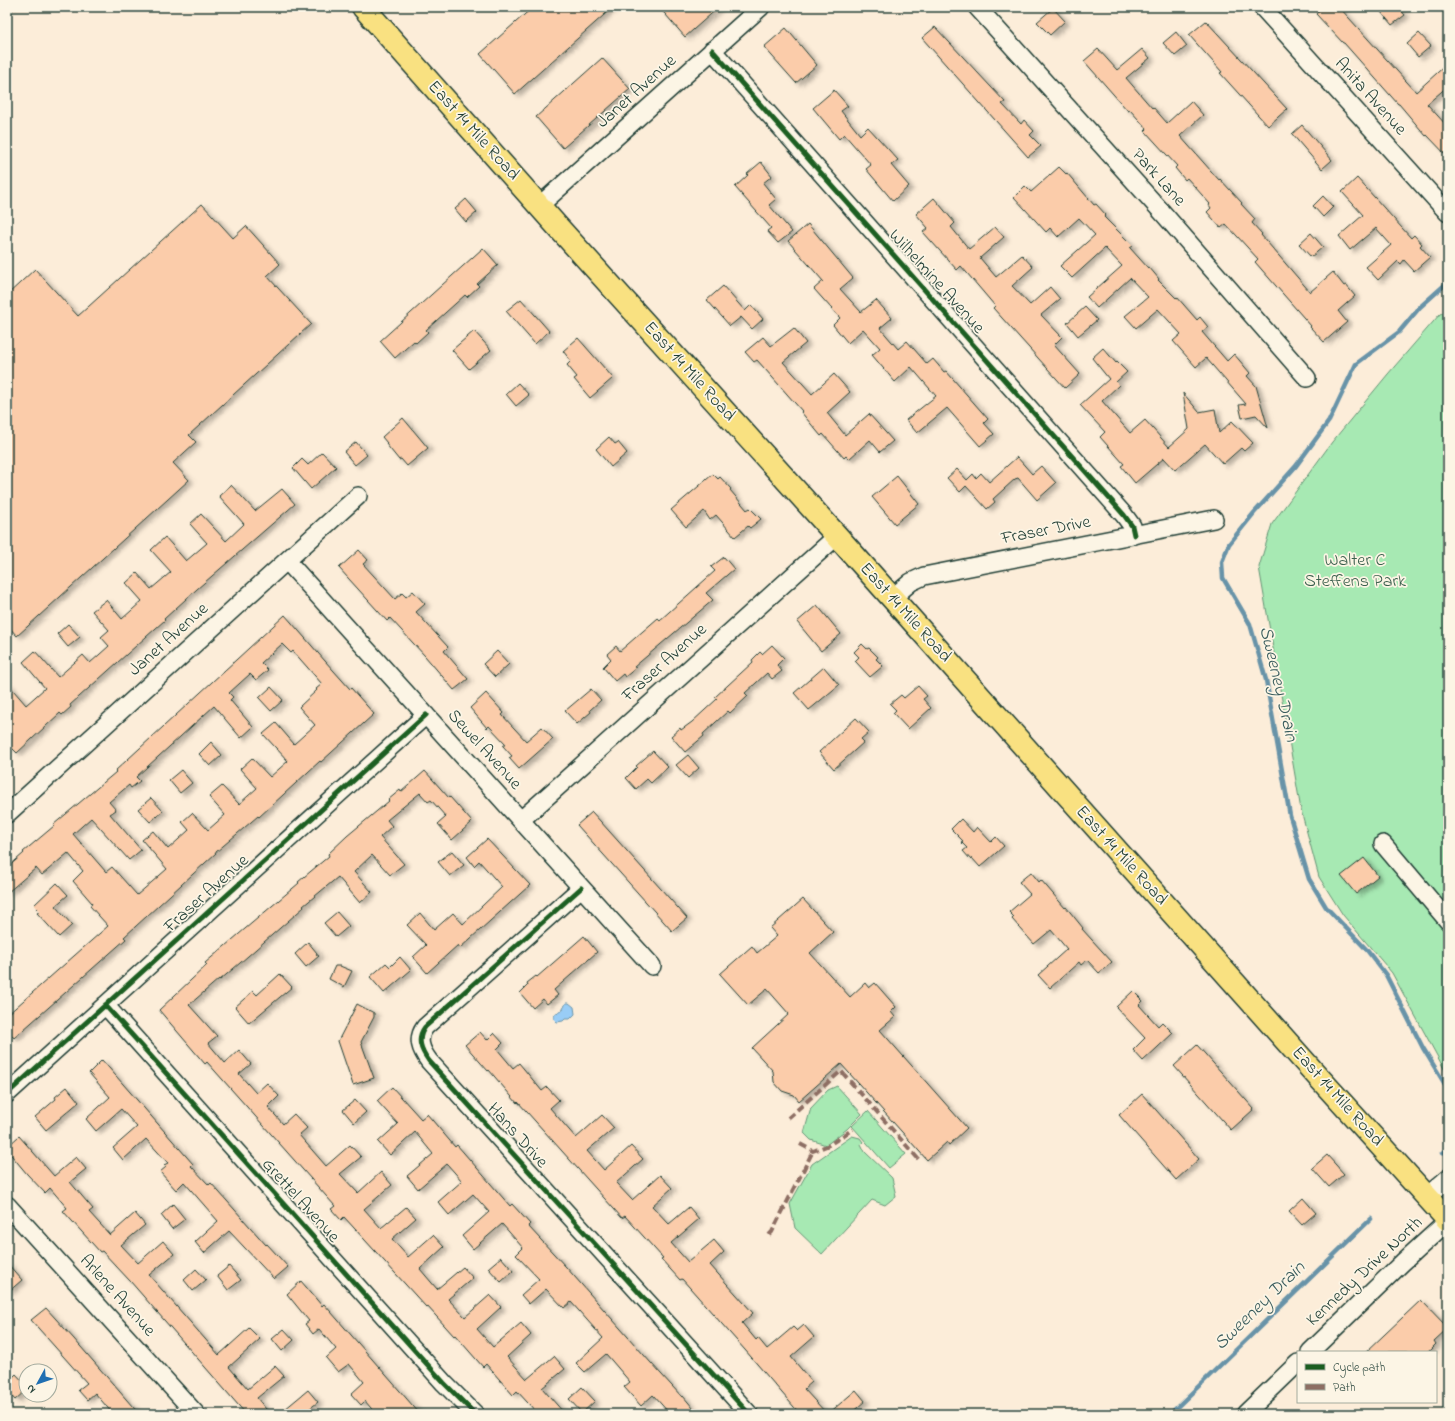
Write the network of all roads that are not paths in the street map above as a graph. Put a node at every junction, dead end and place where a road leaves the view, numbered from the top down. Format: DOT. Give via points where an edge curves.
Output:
graph roads {
  1 [pos="363,7"];
  2 [pos="761,7"];
  3 [pos="977,7"];
  4 [pos="1262,7"];
  5 [pos="712,50"];
  6 [pos="539,206"];
  7 [pos="1448,213"];
  8 [pos="1307,378"];
  9 [pos="358,496"];
  10 [pos="1214,519"];
  11 [pos="1134,535"];
  12 [pos="836,536"];
  13 [pos="287,561"];
  14 [pos="892,598"];
  15 [pos="426,715"];
  16 [pos="7,814"];
  17 [pos="521,820"];
  18 [pos="1383,844"];
  19 [pos="581,888"];
  20 [pos="1448,921"];
  21 [pos="652,966"];
  22 [pos="105,1006"];
  23 [pos="7,1094"];
  24 [pos="1448,1178"];
  25 [pos="1426,1197"];
  26 [pos="7,1205"];
  27 [pos="1448,1221"];
  28 [pos="1311,1351"];
  29 [pos="1297,1364"];
  30 [pos="196,1414"];
  31 [pos="475,1414"];
  32 [pos="749,1414"];
  33 [pos="1245,1414"];
  1 -- 6 [label="main road, East 14 Mile Road"];
  2 -- 5 [label="street, Janet Avenue"];
  3 -- 8 [label="street, Park Lane"];
  4 -- 7 [label="street, Anita Avenue"];
  5 -- 6 [label="street, Janet Avenue"];
  5 -- 11 [label="street, Wilhelmine Avenue" via="1124,515 1132,526"];
  6 -- 12 [label="main road, East 14 Mile Road"];
  9 -- 13 [label="street, Janet Avenue"];
  10 -- 11 [label="street, Fraser Drive"];
  11 -- 14 [label="street, Fraser Drive" via="924,576 911,582"];
  12 -- 14 [label="main road, East 14 Mile Road"];
  12 -- 17 [label="street, Fraser Avenue"];
  13 -- 15 [label="street, Sewel Avenue"];
  13 -- 16 [label="street, Janet Avenue"];
  14 -- 25 [label="main road, East 14 Mile Road"];
  15 -- 17 [label="street, Sewel Avenue"];
  15 -- 22 [label="street, Fraser Avenue"];
  17 -- 19 [label="street, Sewel Avenue"];
  18 -- 20 [label="street"];
  19 -- 21 [label="street, Sewel Avenue"];
  19 -- 32 [label="street, Hans Drive" via="424,1027 419,1041 429,1061"];
  22 -- 23 [label="street, Fraser Avenue"];
  22 -- 31 [label="street, Grettel Avenue"];
  24 -- 25 [label="street"];
  25 -- 27 [label="main road, East 14 Mile Road"];
  26 -- 30 [label="street, Arlene Avenue"];
  27 -- 28 [label="street, Kennedy Drive North"];
  29 -- 33 [label="street"];
}
